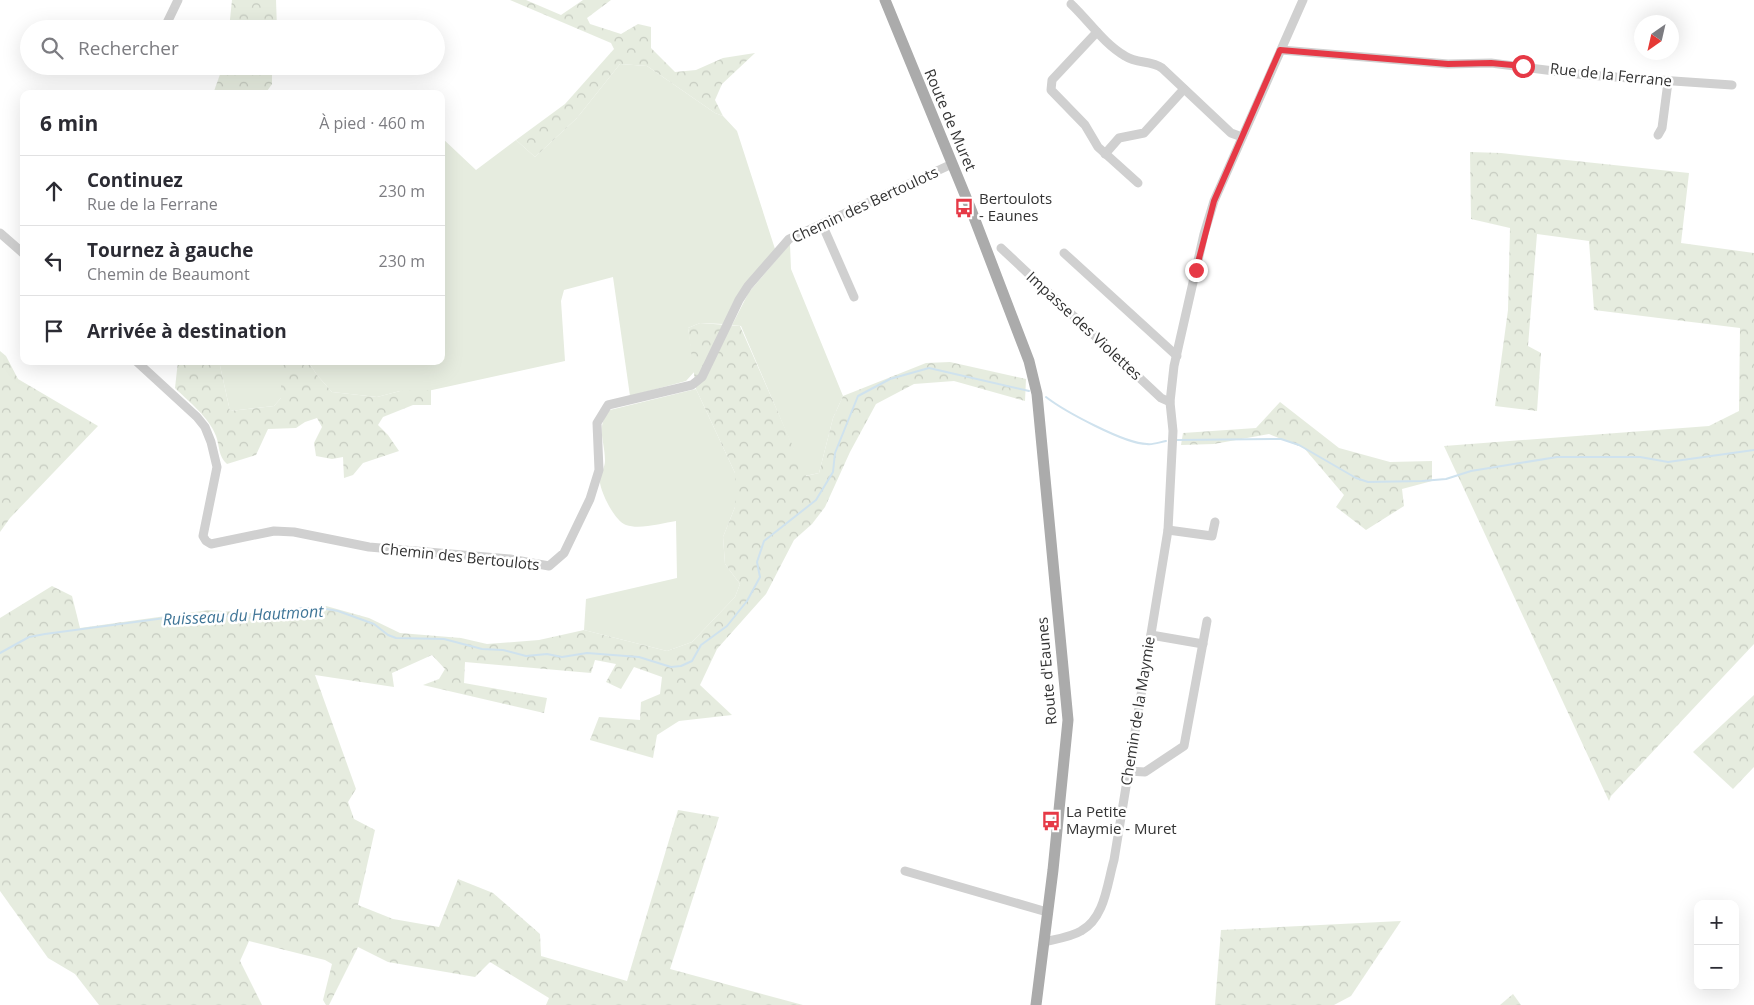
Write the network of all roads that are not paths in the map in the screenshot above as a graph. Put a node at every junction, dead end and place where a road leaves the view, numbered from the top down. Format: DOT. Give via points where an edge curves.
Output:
graph roads {
  1 [pos="178,0"];
  2 [pos="885,0"];
  3 [pos="1303,0"];
  4 [pos="1071,4"];
  5 [pos="168,20"];
  6 [pos="1098,32"];
  7 [pos="1280,50"];
  8 [pos="1668,82"];
  9 [pos="1732,85"];
  10 [pos="1184,88"];
  11 [pos="1658,135"];
  12 [pos="1242,137"];
  13 [pos="1105,154"];
  14 [pos="952,164"];
  15 [pos="1138,183"];
  16 [pos="822,224"];
  17 [pos="0,233"];
  18 [pos="1001,248"];
  19 [pos="20,250"];
  20 [pos="1064,253"];
  21 [pos="854,297"];
  22 [pos="1177,356"];
  23 [pos="140,365"];
  24 [pos="1037,394"];
  25 [pos="1170,402"];
  26 [pos="1215,522"];
  27 [pos="1168,530"];
  28 [pos="1207,621"];
  29 [pos="1151,635"];
  30 [pos="1203,644"];
  31 [pos="1128,770"];
  32 [pos="905,871"];
  33 [pos="1047,912"];
  34 [pos="1044,942"];
  35 [pos="1036,1005"];
  1 -- 5 [label="street"];
  2 -- 14 [label="main road, Route de Muret"];
  3 -- 7 [label="street, Chemin de la Maymie"];
  4 -- 6 [label="street"];
  6 -- 10 [label="street" via="1126,57 1158,65"];
  6 -- 13 [label="street" via="1050,85 1053,96 1085,126"];
  7 -- 8 [label="street, Rue de la Ferrane" via="1448,64 1491,63"];
  7 -- 12 [label="street, Chemin de la Maymie"];
  8 -- 9 [label="street, Rue de la Ferrane"];
  8 -- 11 [label="street" via="1662,128"];
  10 -- 12 [label="street" via="1231,133"];
  10 -- 13 [label="street" via="1146,131 1119,138"];
  12 -- 22 [label="street, Chemin de la Maymie" via="1214,201 1204,234"];
  13 -- 15 [label="street"];
  14 -- 16 [label="street, Chemin des Bertoulots"];
  14 -- 24 [label="main road, Route de Muret" via="1029,361"];
  16 -- 21 [label="street"];
  16 -- 23 [label="street, Chemin des Bertoulots" via="789,239 748,286 702,377 692,385 608,405 602,412 597,423 599,470 592,492 564,553 549,566 369,547 294,532 274,531 211,544 203,536 217,468 205,427"];
  17 -- 19 [label="street"];
  18 -- 25 [label="street, Impasse des Violettes" via="1146,384"];
  20 -- 22 [label="street"];
  22 -- 25 [label="street, Chemin de la Maymie"];
  24 -- 33 [label="main road, Route d'Eaunes" via="1068,720"];
  25 -- 27 [label="street, Chemin de la Maymie" via="1173,443"];
  26 -- 27 [label="street" via="1212,536"];
  27 -- 29 [label="street, Chemin de la Maymie"];
  28 -- 30 [label="street"];
  29 -- 30 [label="street"];
  29 -- 31 [label="street, Chemin de la Maymie"];
  30 -- 31 [label="street" via="1186,742 1181,749 1148,770 1141,773"];
  31 -- 34 [label="street, Chemin de la Maymie" via="1114,860 1100,910 1090,926 1079,933"];
  32 -- 33 [label="street"];
  33 -- 34 [label="main road, Route d'Eaunes"];
  34 -- 35 [label="main road, Route d'Eaunes"];
}
